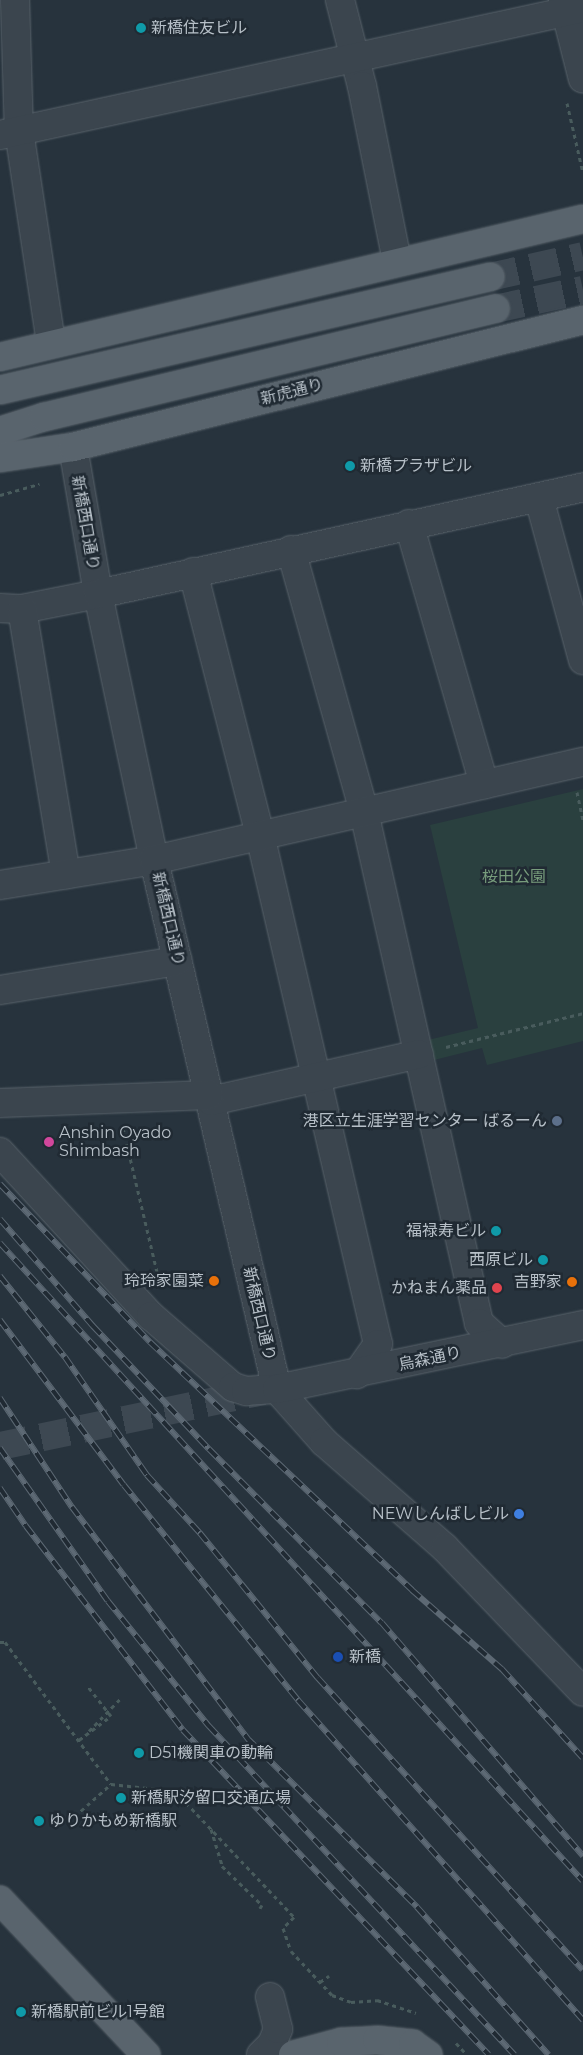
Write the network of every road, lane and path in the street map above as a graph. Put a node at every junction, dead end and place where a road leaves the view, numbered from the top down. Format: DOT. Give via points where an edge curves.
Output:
graph roads {
  1 [pos="15,0"];
  2 [pos="340,0"];
  3 [pos="571,6"];
  4 [pos="353,58"];
  5 [pos="583,79"];
  6 [pos="566,99"];
  7 [pos="9,133"];
  8 [pos="583,173"];
  9 [pos="583,219"];
  10 [pos="397,261"];
  11 [pos="490,277"];
  12 [pos="496,309"];
  13 [pos="583,320"];
  14 [pos="50,342"];
  15 [pos="0,356"];
  16 [pos="0,390"];
  17 [pos="0,431"];
  18 [pos="73,447"];
  19 [pos="0,458"];
  20 [pos="42,484"];
  21 [pos="583,486"];
  22 [pos="0,494"];
  23 [pos="539,498"];
  24 [pos="408,524"];
  25 [pos="291,550"];
  26 [pos="193,572"];
  27 [pos="98,594"];
  28 [pos="11,608"];
  29 [pos="583,660"];
  30 [pos="583,762"];
  31 [pos="484,784"];
  32 [pos="364,812"];
  33 [pos="260,835"];
  34 [pos="154,860"];
  35 [pos="66,874"];
  36 [pos="0,885"];
  37 [pos="178,960"];
  38 [pos="0,990"];
  39 [pos="583,1013"];
  40 [pos="419,1054"];
  41 [pos="316,1077"];
  42 [pos="210,1098"];
  43 [pos="0,1102"];
  44 [pos="123,1126"];
  45 [pos="0,1152"];
  46 [pos="161,1290"];
  47 [pos="583,1325"];
  48 [pos="502,1344"];
  49 [pos="357,1374"];
  50 [pos="277,1388"];
  51 [pos="0,1642"];
  52 [pos="88,1687"];
  53 [pos="583,1692"];
  54 [pos="121,1698"];
  55 [pos="79,1740"];
  56 [pos="111,1784"];
  57 [pos="75,1816"];
  58 [pos="210,1829"];
  59 [pos="0,1900"];
  60 [pos="260,1908"];
  61 [pos="329,1976"];
  62 [pos="320,1982"];
  63 [pos="270,1997"];
  64 [pos="424,2015"];
  65 [pos="450,2037"];
  66 [pos="146,2055"];
  67 [pos="261,2055"];
  68 [pos="294,2055"];
  69 [pos="428,2055"];
  70 [pos="467,2055"];
  1 -- 7 [label="street"];
  2 -- 4 [label="street"];
  3 -- 4 [label="street"];
  3 -- 5 [label="street"];
  4 -- 7 [label="street"];
  4 -- 10 [label="street" via="362,86"];
  6 -- 8 [label="path"];
  7 -- 14 [label="street"];
  9 -- 10 [label="main road"];
  10 -- 14 [label="main road"];
  11 -- 16 [label="main road"];
  12 -- 17 [label="main road" via="44,417"];
  13 -- 18 [label="main road, 新虎通り"];
  14 -- 15 [label="main road"];
  18 -- 19 [label="main road, 新虎通り"];
  18 -- 27 [label="street, 新橋西口通り"];
  20 -- 22 [label="path"];
  21 -- 23 [label="street"];
  23 -- 24 [label="street"];
  23 -- 29 [label="street"];
  24 -- 25 [label="street"];
  24 -- 31 [label="street"];
  25 -- 26 [label="street"];
  25 -- 32 [label="street"];
  26 -- 27 [label="street"];
  26 -- 33 [label="street"];
  27 -- 28 [label="street"];
  27 -- 34 [label="street, 新橋西口通り"];
  28 -- 35 [label="street"];
  30 -- 31 [label="street"];
  31 -- 32 [label="street"];
  32 -- 33 [label="street"];
  32 -- 40 [label="street"];
  33 -- 34 [label="street"];
  33 -- 41 [label="street"];
  34 -- 35 [label="street"];
  34 -- 37 [label="street, 新橋西口通り"];
  35 -- 36 [label="street"];
  37 -- 38 [label="street"];
  37 -- 42 [label="street, 新橋西口通り"];
  39 -- 40 [label="path"];
  40 -- 41 [label="street"];
  40 -- 48 [label="street" via="479,1323"];
  41 -- 42 [label="street"];
  41 -- 49 [label="street" via="378,1344"];
  42 -- 43 [label="street"];
  42 -- 50 [label="street, 新橋西口通り"];
  44 -- 46 [label="path"];
  45 -- 50 [label="street, 烏森通り" via="151,1316 225,1381 246,1391"];
  47 -- 48 [label="street, 烏森通り"];
  48 -- 49 [label="street, 烏森通り"];
  49 -- 50 [label="street, 烏森通り"];
  50 -- 53 [label="street" via="324,1442 446,1548"];
  51 -- 55 [label="path" via="5,1642"];
  52 -- 55 [label="path" via="111,1716"];
  54 -- 55 [label="path"];
  55 -- 56 [label="path"];
  56 -- 57 [label="path"];
  56 -- 58 [label="path" via="174,1791"];
  58 -- 60 [label="path" via="222,1866 262,1905"];
  58 -- 62 [label="path" via="294,1917 283,1928 291,1951"];
  59 -- 66 [label="main road"];
  61 -- 62 [label="path"];
  62 -- 64 [label="path" via="337,1999 351,2002 377,2000"];
  63 -- 67 [label="street" via="278,2029 272,2044"];
  65 -- 70 [label="path"];
  68 -- 69 [label="main road" via="341,2042 377,2040 412,2044"];
}
